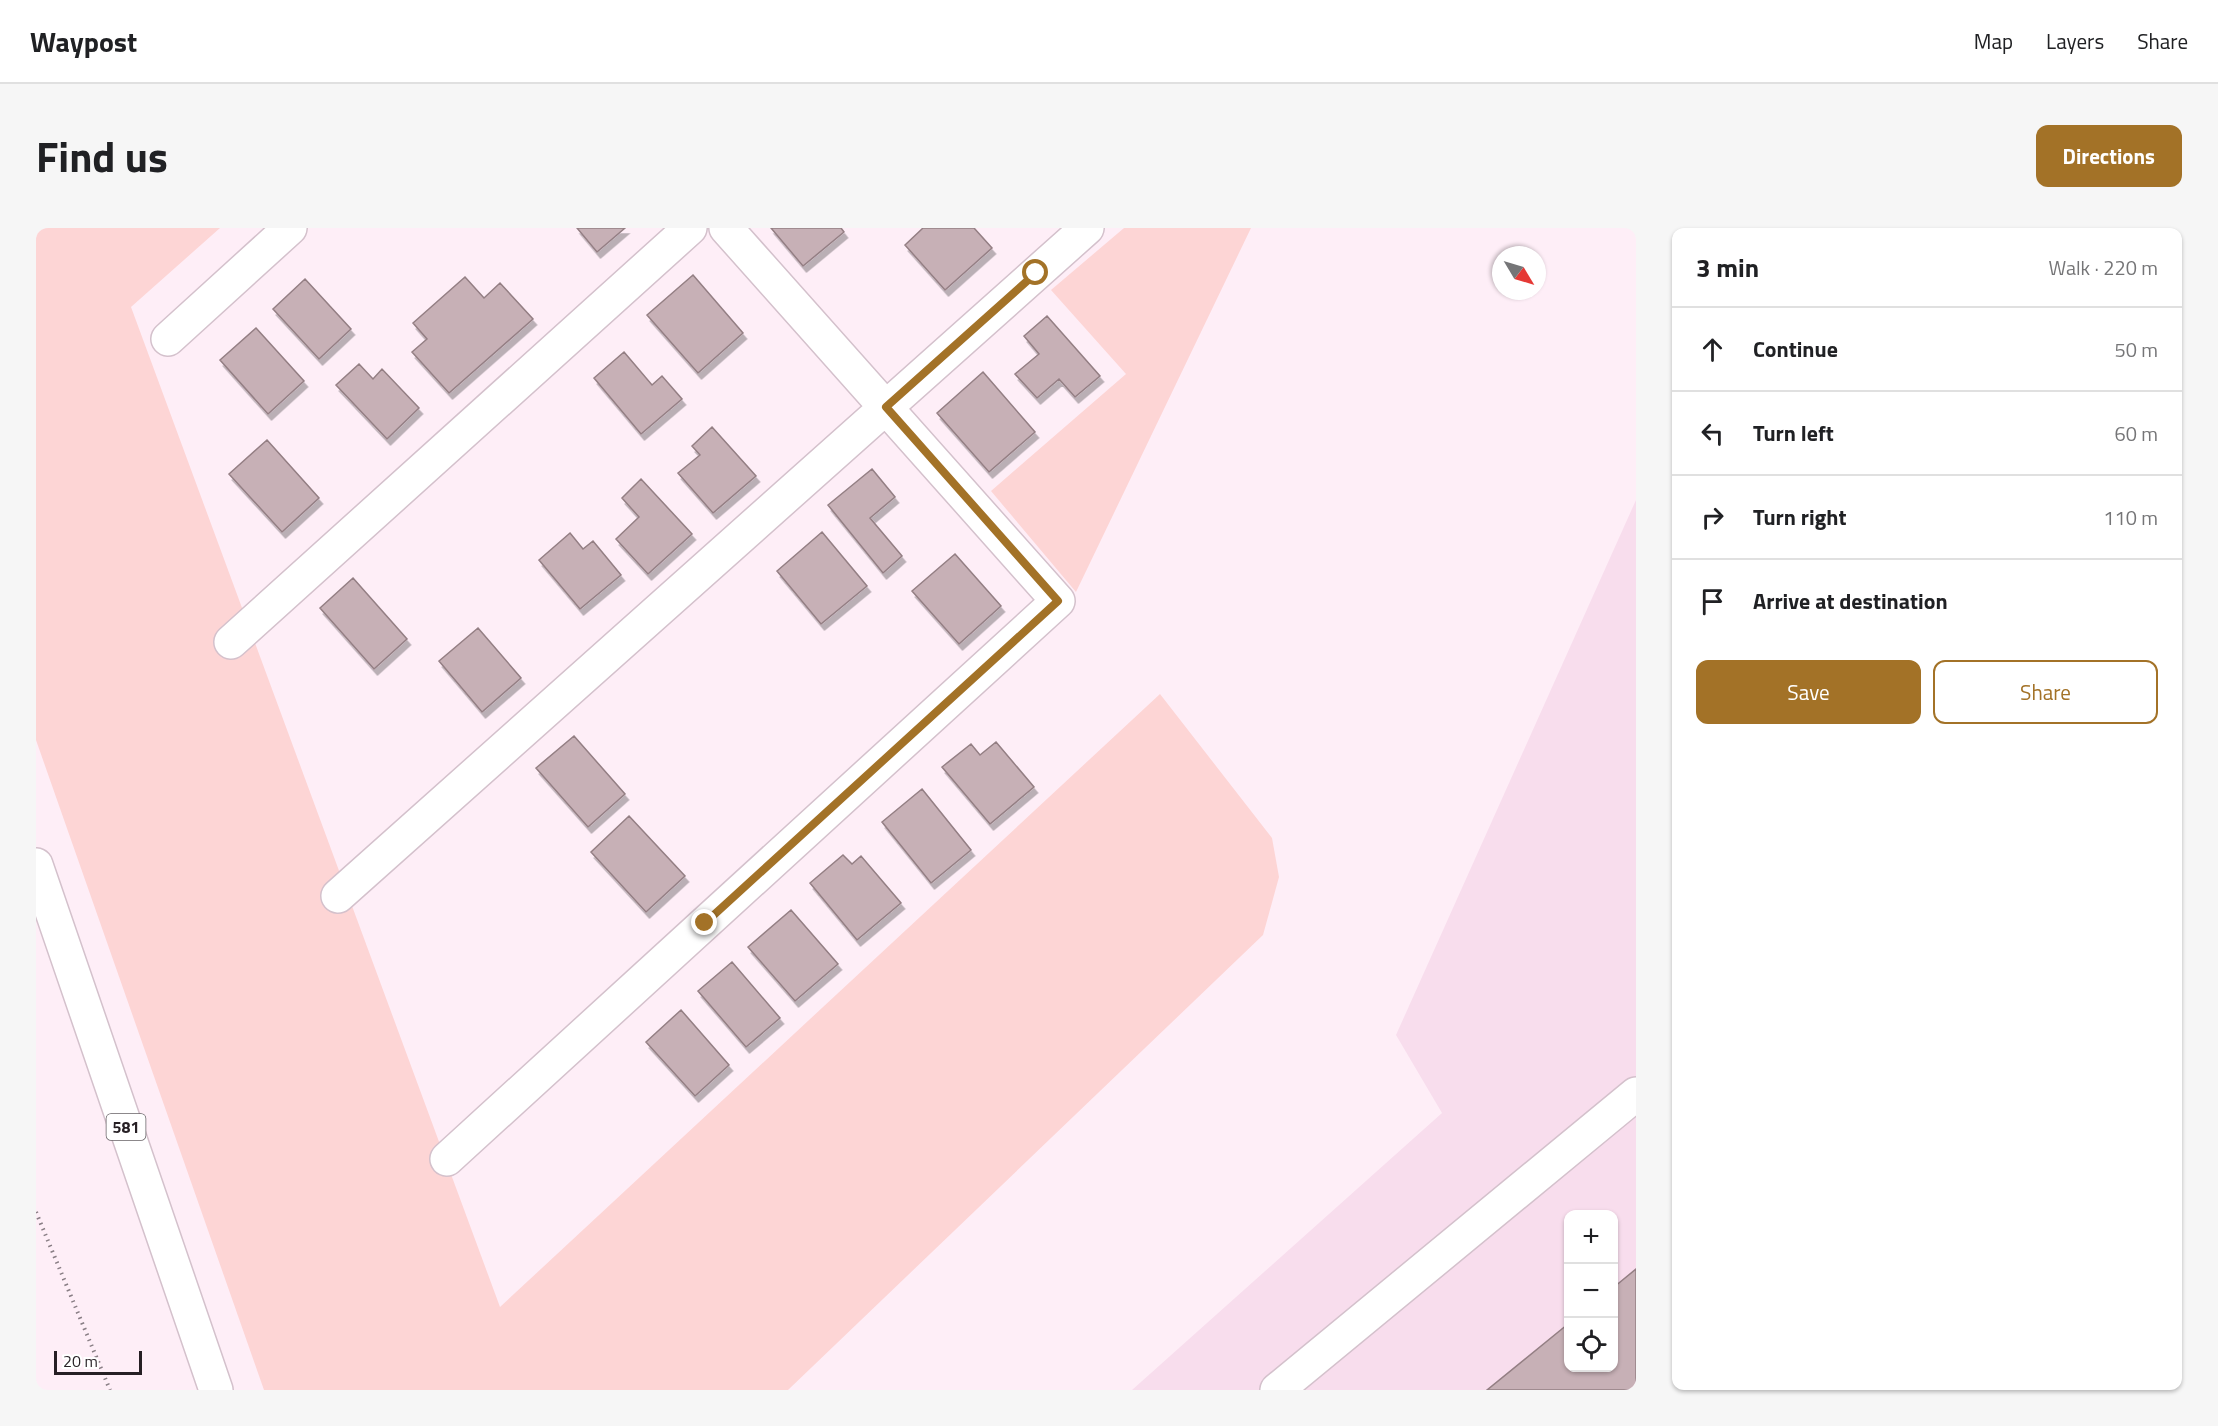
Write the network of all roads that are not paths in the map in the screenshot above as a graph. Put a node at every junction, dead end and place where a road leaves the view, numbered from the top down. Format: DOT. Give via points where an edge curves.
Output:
graph roads {
  1 [pos="290,228"];
  2 [pos="690,228"];
  3 [pos="726,228"];
  4 [pos="1087,228"];
  5 [pos="168,339"];
  6 [pos="886,407"];
  7 [pos="231,642"];
  8 [pos="36,865"];
  9 [pos="338,896"];
  10 [pos="1636,1094"];
  11 [pos="447,1159"];
  12 [pos="216,1390"];
  13 [pos="1277,1390"];
  1 -- 5 [label="street"];
  2 -- 7 [label="street"];
  3 -- 6 [label="street"];
  4 -- 6 [label="street"];
  6 -- 9 [label="street"];
  6 -- 11 [label="street" via="1058,601"];
  8 -- 12 [label="street, 581"];
  10 -- 13 [label="street"];
}
